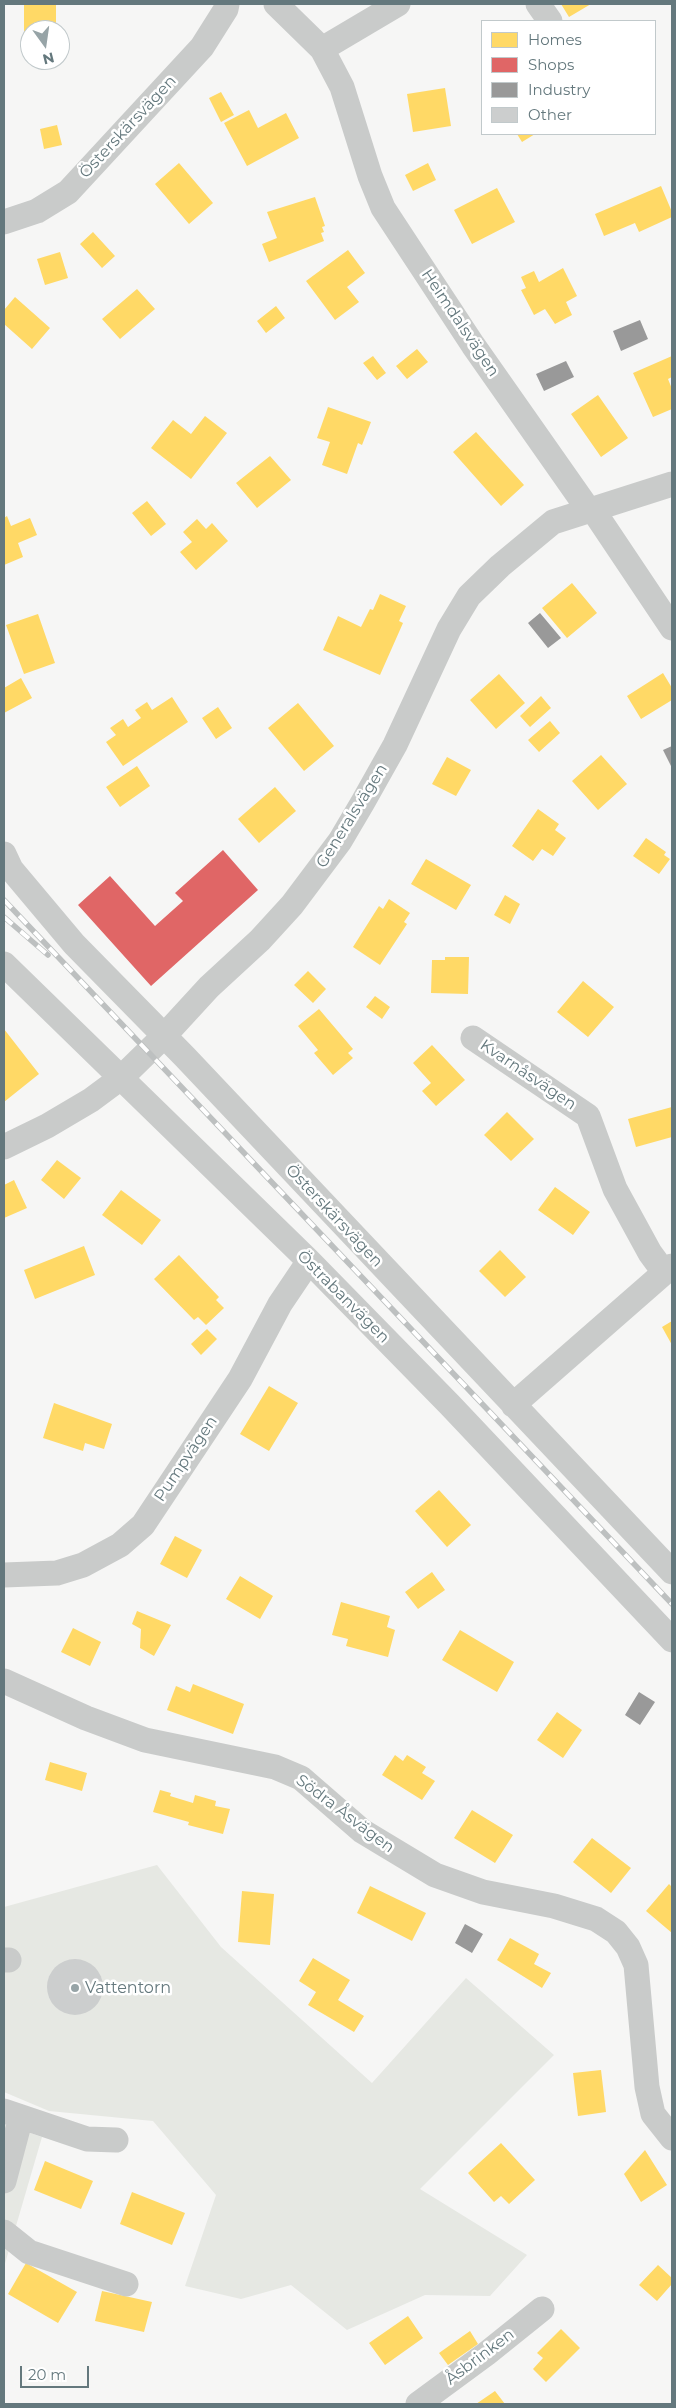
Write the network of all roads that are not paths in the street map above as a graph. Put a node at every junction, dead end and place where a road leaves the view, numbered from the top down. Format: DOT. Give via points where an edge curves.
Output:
graph roads {
  1 [pos="227,4"];
  2 [pos="276,4"];
  3 [pos="398,4"];
  4 [pos="538,4"];
  5 [pos="549,20"];
  6 [pos="322,50"];
  7 [pos="4,222"];
  8 [pos="672,484"];
  9 [pos="588,509"];
  10 [pos="672,628"];
  11 [pos="4,854"];
  12 [pos="4,964"];
  13 [pos="164,1036"];
  14 [pos="473,1038"];
  15 [pos="122,1077"];
  16 [pos="4,1147"];
  17 [pos="309,1261"];
  18 [pos="668,1269"];
  19 [pos="513,1405"];
  20 [pos="672,1572"];
  21 [pos="4,1575"];
  22 [pos="672,1640"];
  23 [pos="4,1681"];
  24 [pos="12,2114"];
  25 [pos="672,2138"];
  26 [pos="116,2140"];
  27 [pos="4,2181"];
  28 [pos="4,2232"];
  29 [pos="126,2284"];
  30 [pos="542,2309"];
  31 [pos="418,2404"];
  1 -- 7 [label="street, Österskärsvägen" via="202,47 68,192 37,211"];
  2 -- 6 [label="street, Heimdalsvägen"];
  3 -- 6 [label="street"];
  4 -- 5 [label="street"];
  6 -- 9 [label="street, Heimdalsvägen" via="342,87 383,208 473,345"];
  8 -- 9 [label="street, Generalsvägen"];
  9 -- 10 [label="street, Heimdalsvägen" via="597,516"];
  9 -- 13 [label="street, Generalsvägen" via="553,522 470,596 449,629 395,745 340,841 292,905"];
  11 -- 13 [label="street, Österskärsvägen" via="11,869 74,944"];
  12 -- 15 [label="street, Östrabanvägen"];
  13 -- 15 [label="street, Generalsvägen"];
  13 -- 19 [label="street, Österskärsvägen"];
  14 -- 18 [label="street, Kvarnåsvägen" via="588,1116 615,1188 650,1253"];
  15 -- 16 [label="street, Generalsvägen" via="92,1100"];
  15 -- 17 [label="street, Östrabanvägen"];
  17 -- 21 [label="street, Pumpvägen" via="280,1304 240,1379 143,1524 120,1546 83,1565 57,1573"];
  17 -- 22 [label="street, Östrabanvägen"];
  18 -- 19 [label="street, Kvarnåsvägen"];
  19 -- 20 [label="street, Österskärsvägen"];
  23 -- 25 [label="street, Södra Åsvägen" via="145,1740 275,1767 301,1778 362,1831 435,1875 483,1892 554,1906 596,1919 616,1932 628,1947 636,1966 647,2087 653,2114"];
  24 -- 26 [label="street" via="87,2139"];
  24 -- 27 [label="street"];
  28 -- 29 [label="street" via="29,2252"];
  30 -- 31 [label="street, Åsbrinken"];
}
